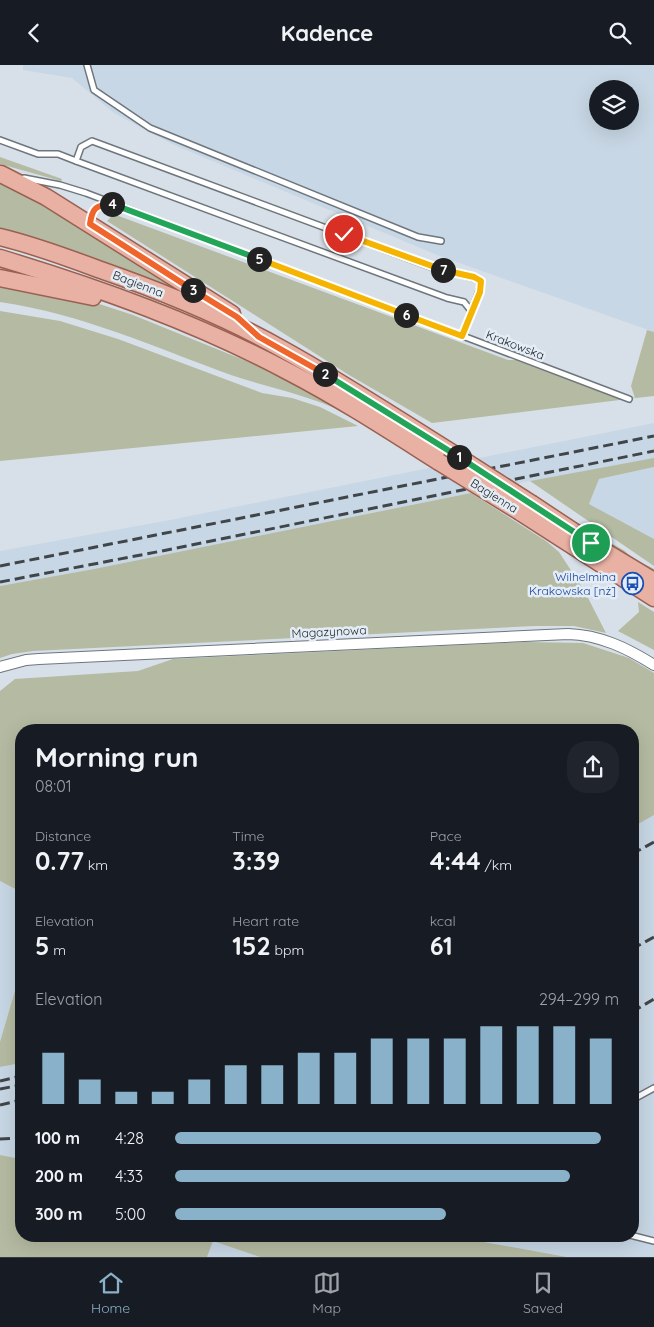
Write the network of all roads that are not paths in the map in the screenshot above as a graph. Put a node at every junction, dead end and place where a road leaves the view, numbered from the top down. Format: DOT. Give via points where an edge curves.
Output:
graph roads {
  1 [pos="87,65"];
  2 [pos="0,140"];
  3 [pos="76,161"];
  4 [pos="1,173"];
  5 [pos="113,204"];
  6 [pos="90,224"];
  7 [pos="0,237"];
  8 [pos="441,241"];
  9 [pos="0,258"];
  10 [pos="0,278"];
  11 [pos="157,311"];
  12 [pos="472,312"];
  13 [pos="462,336"];
  14 [pos="259,337"];
  15 [pos="629,399"];
  16 [pos="526,508"];
  17 [pos="654,581"];
  18 [pos="654,598"];
  19 [pos="654,665"];
  20 [pos="0,667"];
  21 [pos="654,1088"];
  22 [pos="639,1096"];
  23 [pos="639,1237"];
  24 [pos="654,1241"];
  1 -- 8 [label="lane" via="94,90 150,128 418,237"];
  2 -- 3 [label="lane" via="38,154 58,154"];
  3 -- 12 [label="lane" via="464,302"];
  3 -- 12 [label="lane" via="82,145 92,141 431,267 478,279 481,286"];
  4 -- 5 [label="lane, Krakowska" via="60,185"];
  4 -- 6 [label="main road"];
  5 -- 6 [label="lane" via="95,208"];
  5 -- 13 [label="lane, Krakowska"];
  6 -- 14 [label="main road" via="237,317"];
  7 -- 14 [label="main road, Bagienna" via="176,298"];
  9 -- 11 [label="main road, Bagienna"];
  10 -- 11 [label="main road"];
  11 -- 16 [label="main road, Bagienna, bridge" via="289,371 439,462"];
  12 -- 13 [label="lane"];
  13 -- 15 [label="lane, Krakowska"];
  14 -- 16 [label="main road, Bagienna, bridge" via="326,374 457,456"];
  16 -- 17 [label="main road, Bagienna"];
  16 -- 18 [label="main road, Bagienna"];
  19 -- 20 [label="street, Magazynowa" via="612,643 568,633 39,659"];
  21 -- 22 [label="lane"];
  23 -- 24 [label="lane"];
}
